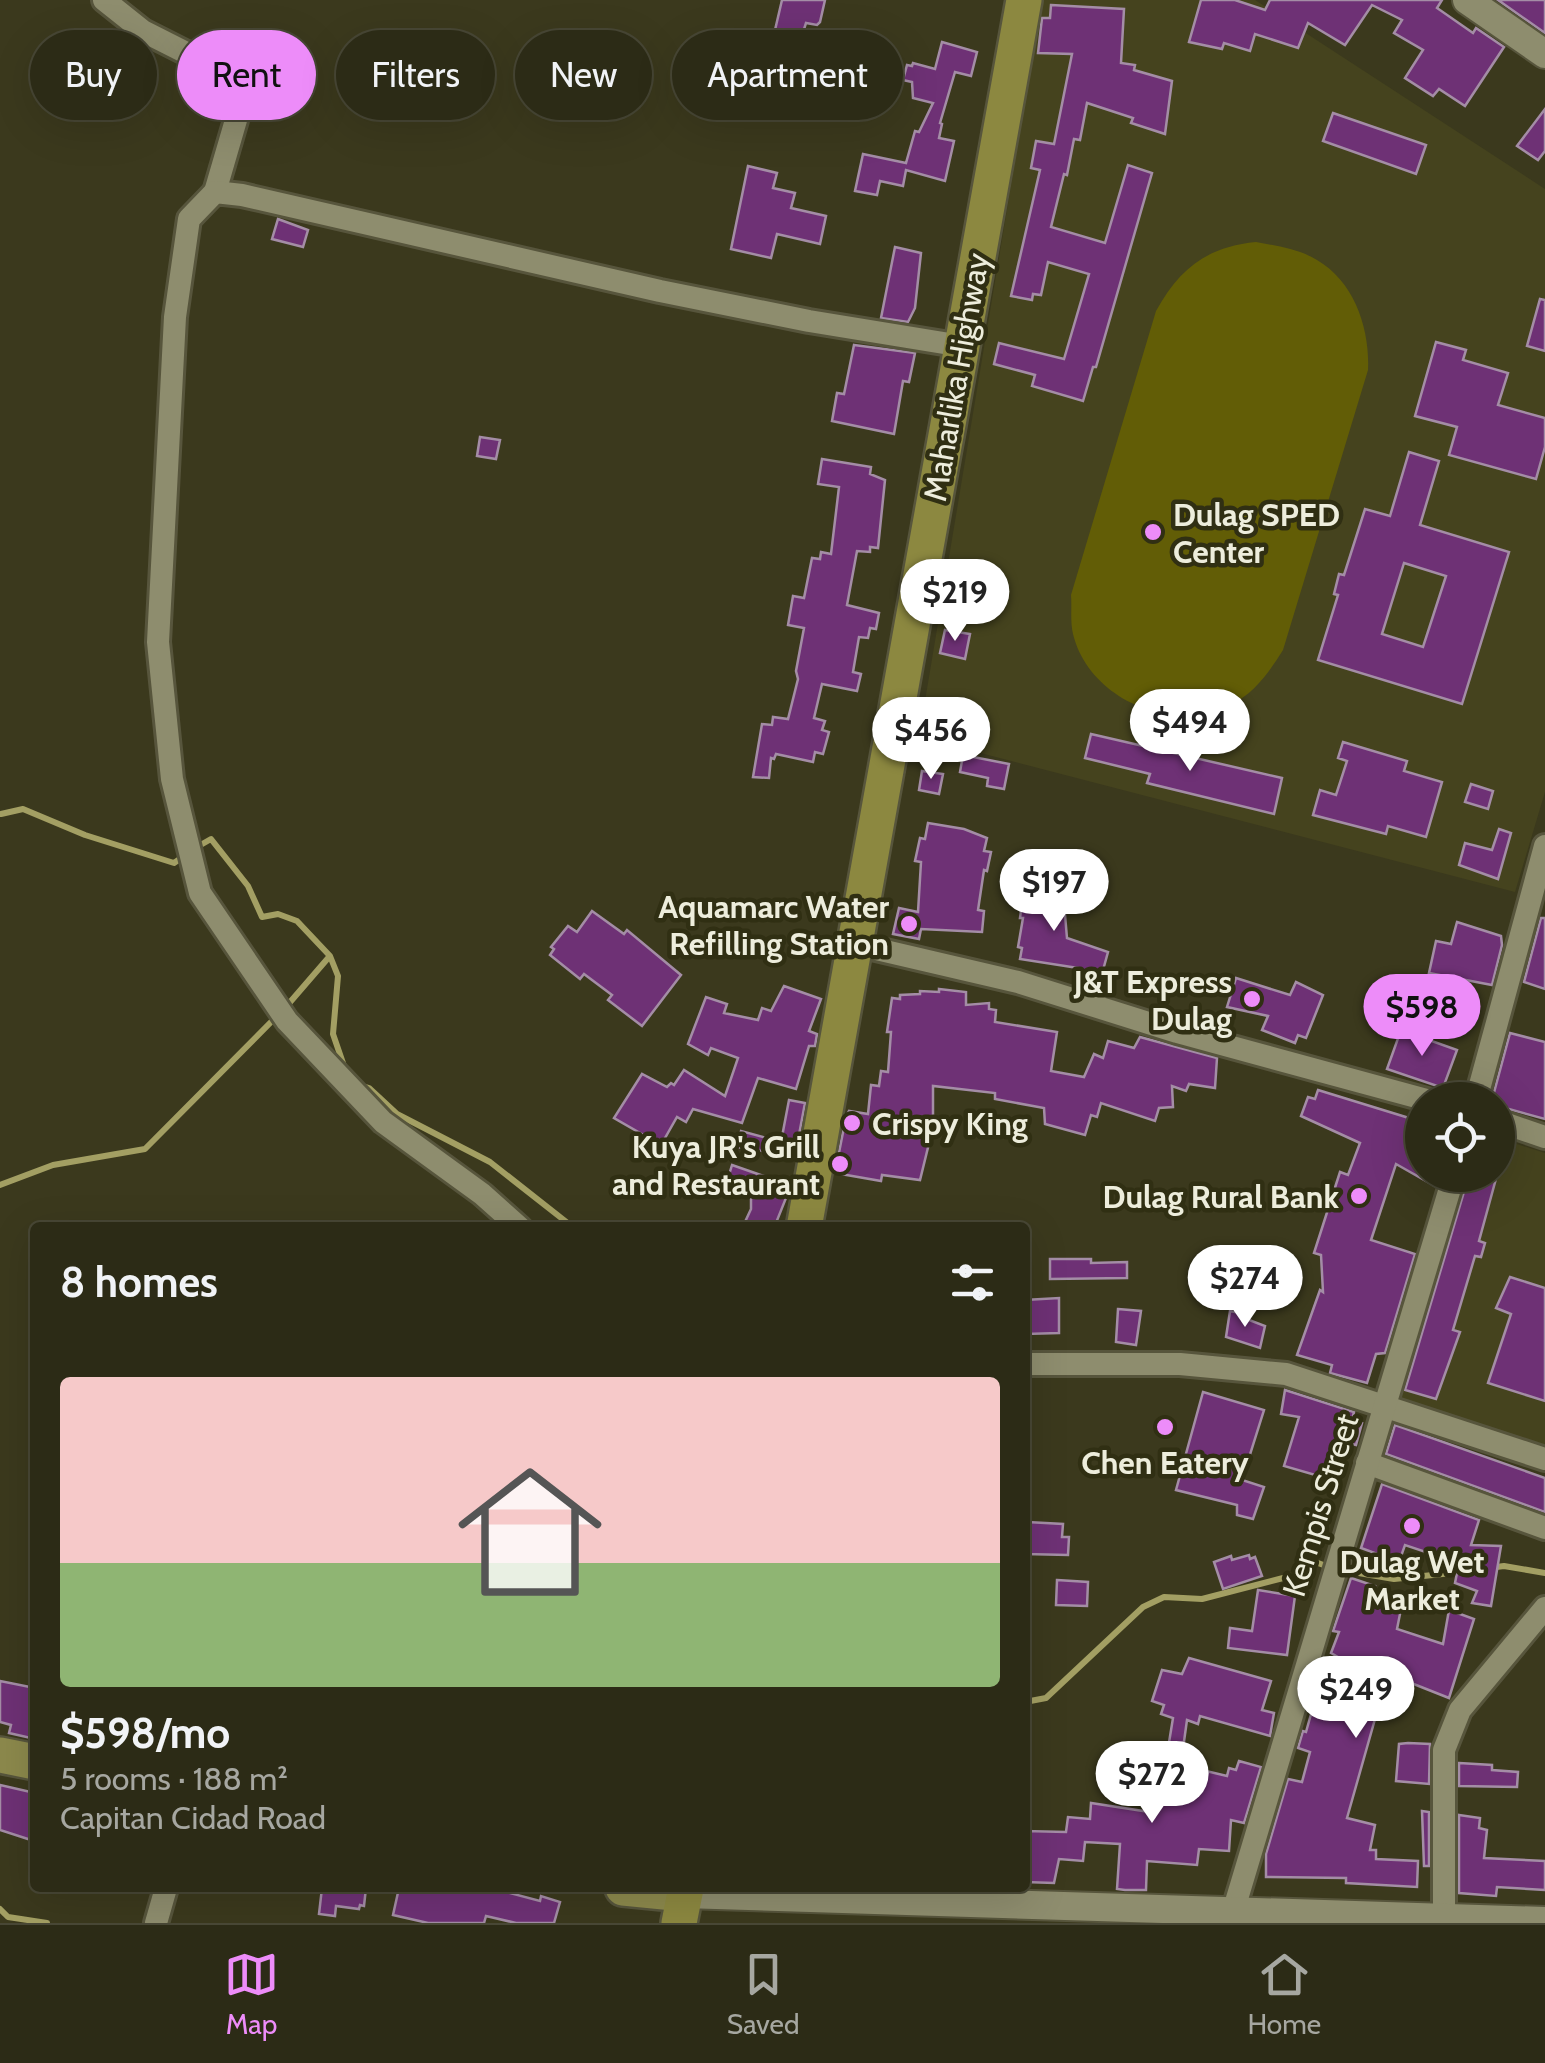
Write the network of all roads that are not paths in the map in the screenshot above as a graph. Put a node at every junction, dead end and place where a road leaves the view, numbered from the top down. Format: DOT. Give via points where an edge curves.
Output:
graph roads {
  1 [pos="104,0"];
  2 [pos="1024,0"];
  3 [pos="1467,0"];
  4 [pos="1545,54"];
  5 [pos="216,192"];
  6 [pos="962,346"];
  7 [pos="1545,846"];
  8 [pos="1540,881"];
  9 [pos="855,944"];
  10 [pos="1481,1082"];
  11 [pos="1405,1094"];
  12 [pos="1515,1127"];
  13 [pos="1545,1137"];
  14 [pos="1449,1192"];
  15 [pos="513,1222"];
  16 [pos="805,1222"];
  17 [pos="1030,1364"];
  18 [pos="1385,1404"];
  19 [pos="1545,1460"];
  20 [pos="1368,1463"];
  21 [pos="1545,1528"];
  22 [pos="1545,1608"];
  23 [pos="0,1754"];
  24 [pos="30,1761"];
  25 [pos="165,1892"];
  26 [pos="640,1892"];
  27 [pos="683,1902"];
  28 [pos="1232,1912"];
  29 [pos="991,1914"];
  30 [pos="1444,1918"];
  31 [pos="1545,1921"];
  32 [pos="156,1923"];
  1 -- 5 [label="street" via="144,31 232,76 236,120"];
  2 -- 6 [label="highway, Maharlika Highway"];
  3 -- 4 [label="street"];
  5 -- 6 [label="street" via="660,291"];
  5 -- 15 [label="street" via="189,219 176,317 158,642 172,779 200,893 287,1020 383,1122"];
  6 -- 9 [label="highway, Maharlika Highway"];
  7 -- 8 [label="street"];
  8 -- 10 [label="street"];
  9 -- 11 [label="street" via="1018,982"];
  9 -- 16 [label="highway, Maharlika Highway"];
  12 -- 13 [label="street"];
  14 -- 18 [label="street, Kempis Street"];
  17 -- 18 [label="street" via="1180,1364 1286,1374"];
  18 -- 19 [label="street"];
  18 -- 20 [label="street, Kempis Street"];
  20 -- 21 [label="street"];
  20 -- 28 [label="street, Kempis Street"];
  22 -- 30 [label="street" via="1460,1710 1444,1750"];
  23 -- 24 [label="main road"];
  25 -- 32 [label="street"];
  26 -- 27 [label="main road"];
  27 -- 29 [label="street"];
  28 -- 29 [label="street"];
  28 -- 30 [label="street"];
  30 -- 31 [label="street"];
}
